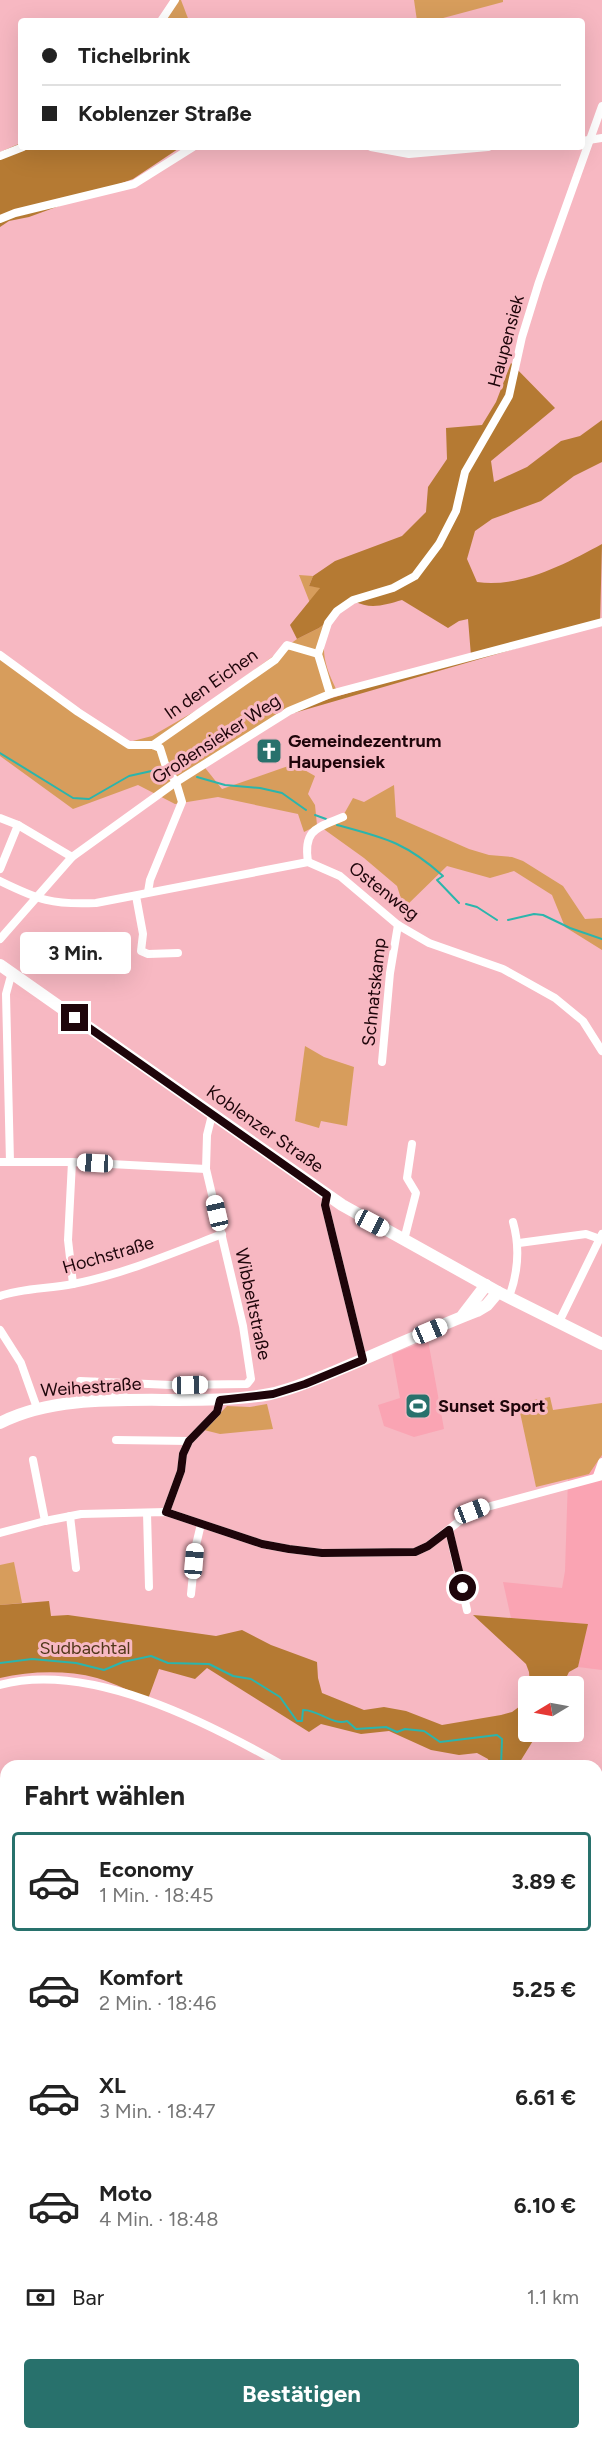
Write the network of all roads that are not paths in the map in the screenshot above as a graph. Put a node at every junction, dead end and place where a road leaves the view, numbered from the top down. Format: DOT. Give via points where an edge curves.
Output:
graph roads {
  1 [pos="175,0"];
  2 [pos="163,18"];
  3 [pos="602,106"];
  4 [pos="602,138"];
  5 [pos="586,140"];
  6 [pos="18,149"];
  7 [pos="188,150"];
  8 [pos="387,150"];
  9 [pos="454,150"];
  10 [pos="583,150"];
  11 [pos="0,156"];
  12 [pos="0,219"];
  13 [pos="602,622"];
  14 [pos="318,654"];
  15 [pos="0,655"];
  16 [pos="330,694"];
  17 [pos="153,745"];
  18 [pos="176,782"];
  19 [pos="343,817"];
  20 [pos="0,818"];
  21 [pos="18,825"];
  22 [pos="72,857"];
  23 [pos="308,862"];
  24 [pos="0,869"];
  25 [pos="0,880"];
  26 [pos="148,892"];
  27 [pos="136,896"];
  28 [pos="34,898"];
  29 [pos="398,926"];
  30 [pos="0,939"];
  31 [pos="178,953"];
  32 [pos="0,957"];
  33 [pos="0,965"];
  34 [pos="12,972"];
  35 [pos="602,1051"];
  36 [pos="382,1062"];
  37 [pos="212,1115"];
  38 [pos="412,1144"];
  39 [pos="5,1162"];
  40 [pos="72,1162"];
  41 [pos="207,1169"];
  42 [pos="327,1195"];
  43 [pos="513,1222"];
  44 [pos="222,1234"];
  45 [pos="601,1237"];
  46 [pos="404,1240"];
  47 [pos="519,1243"];
  48 [pos="460,1271"];
  49 [pos="73,1284"];
  50 [pos="486,1285"];
  51 [pos="504,1294"];
  52 [pos="0,1296"];
  53 [pos="473,1304"];
  54 [pos="461,1317"];
  55 [pos="559,1322"];
  56 [pos="0,1330"];
  57 [pos="602,1344"];
  58 [pos="363,1360"];
  59 [pos="80,1381"];
  60 [pos="94,1382"];
  61 [pos="220,1400"];
  62 [pos="127,1401"];
  63 [pos="37,1408"];
  64 [pos="0,1423"];
  65 [pos="116,1440"];
  66 [pos="189,1441"];
  67 [pos="33,1460"];
  68 [pos="602,1462"];
  69 [pos="599,1476"];
  70 [pos="166,1512"];
  71 [pos="147,1513"];
  72 [pos="70,1516"];
  73 [pos="45,1521"];
  74 [pos="201,1524"];
  75 [pos="449,1530"];
  76 [pos="0,1533"];
  77 [pos="76,1568"];
  78 [pos="149,1587"];
  79 [pos="191,1594"];
  80 [pos="467,1610"];
  81 [pos="0,1684"];
  82 [pos="274,1760"];
  1 -- 2 [label="street"];
  3 -- 5 [label="street, Haupensiek"];
  4 -- 5 [label="street"];
  6 -- 11 [label="street"];
  7 -- 12 [label="street" via="134,184"];
  8 -- 9 [label="street" via="409,154"];
  10 -- 14 [label="street, Haupensiek" via="522,337 509,396 465,472 456,511 439,544 415,576 393,588 353,600 337,611 328,623"];
  13 -- 16 [label="street, Großensieker Weg"];
  14 -- 16 [label="street"];
  14 -- 17 [label="street, In den Eichen" via="287,645 275,660"];
  15 -- 17 [label="street" via="129,744"];
  16 -- 18 [label="street, Großensieker Weg" via="289,711"];
  17 -- 18 [label="street" via="159,748"];
  18 -- 22 [label="street, Großensieker Weg"];
  18 -- 26 [label="street" via="182,802"];
  19 -- 23 [label="street" via="316,828 308,836"];
  20 -- 21 [label="street"];
  21 -- 22 [label="street"];
  21 -- 24 [label="street"];
  22 -- 28 [label="street, Großensieker Weg"];
  23 -- 26 [label="street"];
  23 -- 29 [label="street, Ostenweg" via="339,876"];
  25 -- 28 [label="street"];
  26 -- 27 [label="street"];
  27 -- 28 [label="street" via="65,904"];
  27 -- 31 [label="street" via="143,934 141,951"];
  28 -- 30 [label="street, Großensieker Weg"];
  29 -- 35 [label="street, Ostenweg" via="443,950 503,969 555,998 583,1021"];
  29 -- 36 [label="street, Schnatskamp"];
  32 -- 34 [label="main road, Koblenzer Straße"];
  33 -- 34 [label="main road, Koblenzer Straße"];
  34 -- 37 [label="main road, Koblenzer Straße"];
  34 -- 39 [label="street" via="6,994"];
  37 -- 41 [label="street, Wibbeltstraße" via="207,1135"];
  37 -- 42 [label="main road, Koblenzer Straße"];
  38 -- 46 [label="street" via="407,1178 416,1193"];
  39 -- 40 [label="street"];
  40 -- 41 [label="street"];
  40 -- 49 [label="street" via="68,1240"];
  41 -- 44 [label="street, Wibbeltstraße"];
  42 -- 46 [label="main road, Koblenzer Straße"];
  42 -- 58 [label="street" via="325,1205"];
  43 -- 47 [label="street"];
  44 -- 49 [label="street, Hochstraße" via="149,1263"];
  44 -- 60 [label="street, Wibbeltstraße" via="243,1326 251,1378 247,1384"];
  45 -- 47 [label="street" via="586,1234"];
  45 -- 55 [label="street"];
  46 -- 48 [label="main road, Koblenzer Straße"];
  47 -- 51 [label="street" via="513,1287"];
  48 -- 50 [label="main road, Koblenzer Straße"];
  48 -- 53 [label="main road" via="472,1289"];
  49 -- 52 [label="street, Hochstraße"];
  50 -- 51 [label="main road, Koblenzer Straße"];
  50 -- 53 [label="main road, Weihestraße"];
  51 -- 54 [label="main road, Weihestraße"];
  51 -- 55 [label="main road, Koblenzer Straße"];
  53 -- 54 [label="main road, Weihestraße"];
  54 -- 58 [label="main road, Weihestraße"];
  55 -- 57 [label="main road, Koblenzer Straße"];
  56 -- 63 [label="street" via="21,1363"];
  58 -- 61 [label="main road, Weihestraße" via="273,1394"];
  59 -- 60 [label="street, Wibbeltstraße"];
  60 -- 62 [label="street, Wibbeltstraße" via="123,1394"];
  61 -- 62 [label="main road, Weihestraße"];
  61 -- 66 [label="street" via="217,1412"];
  62 -- 63 [label="main road, Weihestraße"];
  63 -- 64 [label="main road, Weihestraße"];
  65 -- 66 [label="street"];
  66 -- 70 [label="street"];
  67 -- 73 [label="street"];
  68 -- 69 [label="street"];
  69 -- 75 [label="street" via="485,1506 462,1517"];
  70 -- 71 [label="street"];
  70 -- 74 [label="street"];
  71 -- 72 [label="street"];
  71 -- 78 [label="street"];
  72 -- 73 [label="street"];
  72 -- 77 [label="street"];
  73 -- 76 [label="street"];
  74 -- 75 [label="street" via="262,1544 322,1553 415,1552"];
  74 -- 79 [label="street"];
  75 -- 80 [label="street"];
  81 -- 82 [label="street" via="55,1678 86,1683 174,1710"];
}
